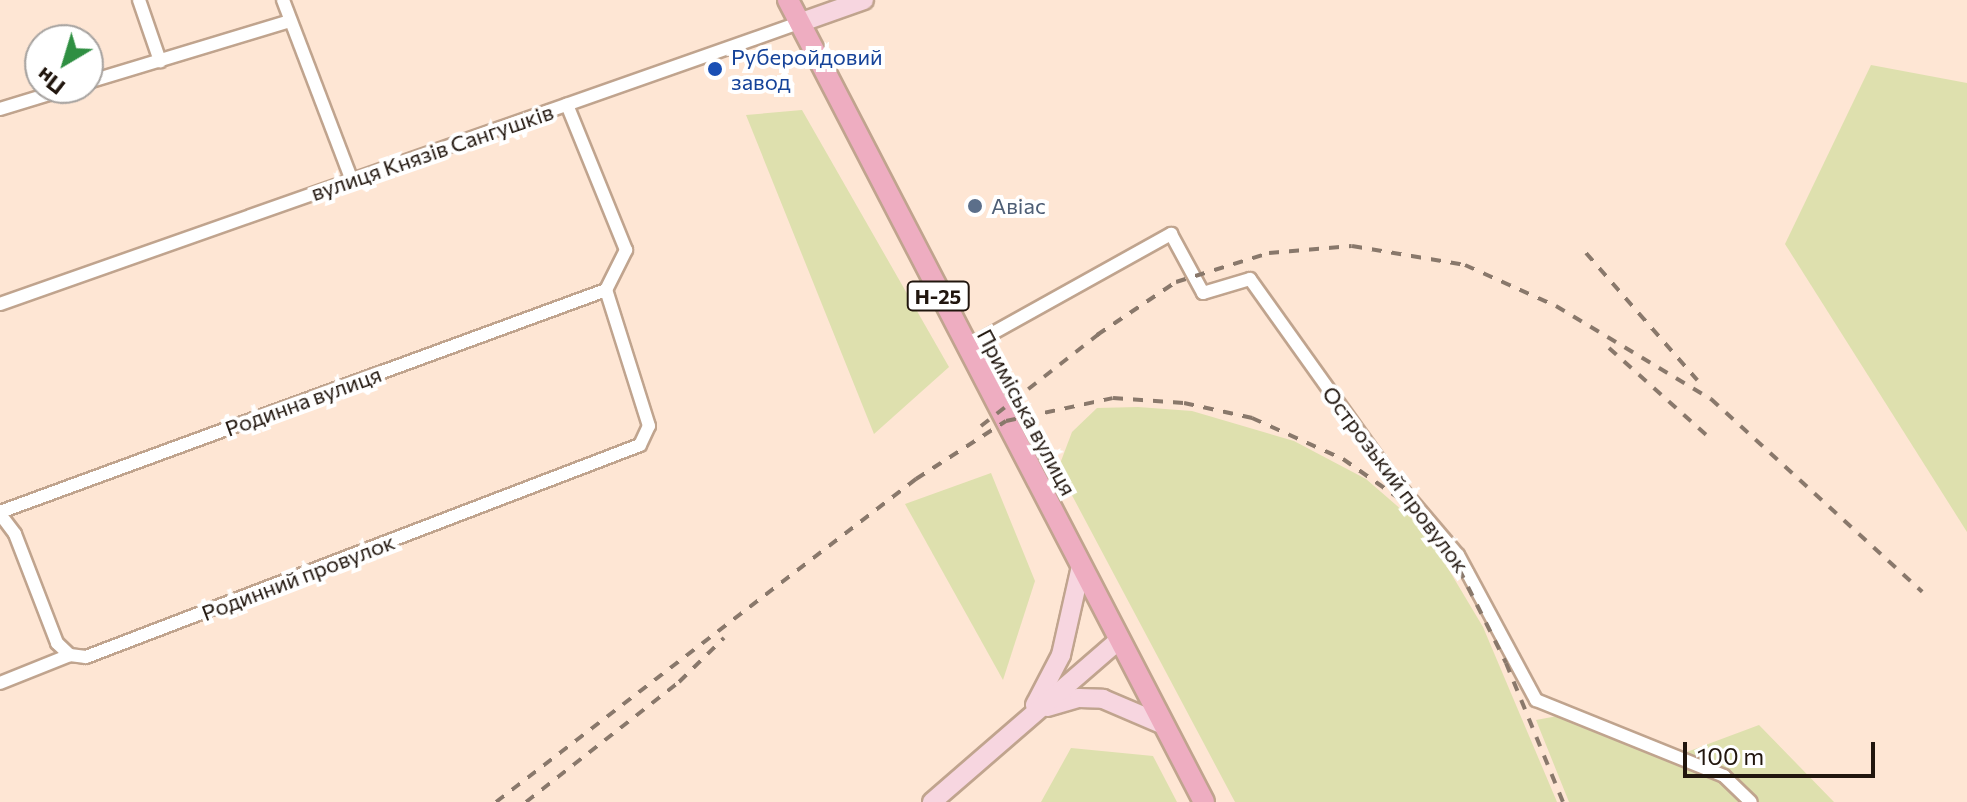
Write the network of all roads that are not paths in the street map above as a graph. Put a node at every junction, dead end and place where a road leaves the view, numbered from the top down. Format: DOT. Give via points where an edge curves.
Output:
graph roads {
  1 [pos="139,0"];
  2 [pos="283,0"];
  3 [pos="788,0"];
  4 [pos="864,0"];
  5 [pos="290,21"];
  6 [pos="799,23"];
  7 [pos="160,61"];
  8 [pos="104,77"];
  9 [pos="24,102"];
  10 [pos="567,105"];
  11 [pos="0,109"];
  12 [pos="352,181"];
  13 [pos="606,290"];
  14 [pos="0,304"];
  15 [pos="966,348"];
  16 [pos="0,513"];
  17 [pos="1081,566"];
  18 [pos="1119,640"];
  19 [pos="70,655"];
  20 [pos="0,683"];
  21 [pos="1030,715"];
  22 [pos="1164,725"];
  23 [pos="932,802"];
  24 [pos="1204,802"];
  25 [pos="1751,802"];
  1 -- 7 [label="street"];
  2 -- 5 [label="street"];
  3 -- 6 [label="main road, Приміська вулиця / Н-25"];
  4 -- 6 [label="main road, вулиця Князів Сангушків"];
  5 -- 7 [label="street"];
  5 -- 12 [label="street"];
  6 -- 10 [label="street, вулиця Князів Сангушків"];
  6 -- 15 [label="main road, Приміська вулиця / Н-25"];
  7 -- 8 [label="street"];
  9 -- 11 [label="street"];
  10 -- 12 [label="street, вулиця Князів Сангушків"];
  10 -- 13 [label="street" via="626,250"];
  12 -- 14 [label="street, вулиця Князів Сангушків"];
  13 -- 16 [label="street, Родинна вулиця"];
  13 -- 19 [label="street, Родинний провулок" via="649,426 631,452 86,657"];
  15 -- 17 [label="main road, Приміська вулиця / Н-25"];
  15 -- 25 [label="street, Острозький провулок" via="1171,234 1203,293 1250,279 1389,474 1458,555 1536,700 1724,776"];
  16 -- 19 [label="street" via="15,534 57,643"];
  17 -- 18 [label="main road, Приміська вулиця / Н-25"];
  17 -- 21 [label="main road" via="1061,655"];
  18 -- 21 [label="main road"];
  18 -- 22 [label="main road, Приміська вулиця / Н-25"];
  19 -- 20 [label="street, Родинний провулок"];
  21 -- 22 [label="main road" via="1058,702 1103,699"];
  21 -- 23 [label="main road"];
  22 -- 24 [label="main road, Приміська вулиця / Н-25"];
}
